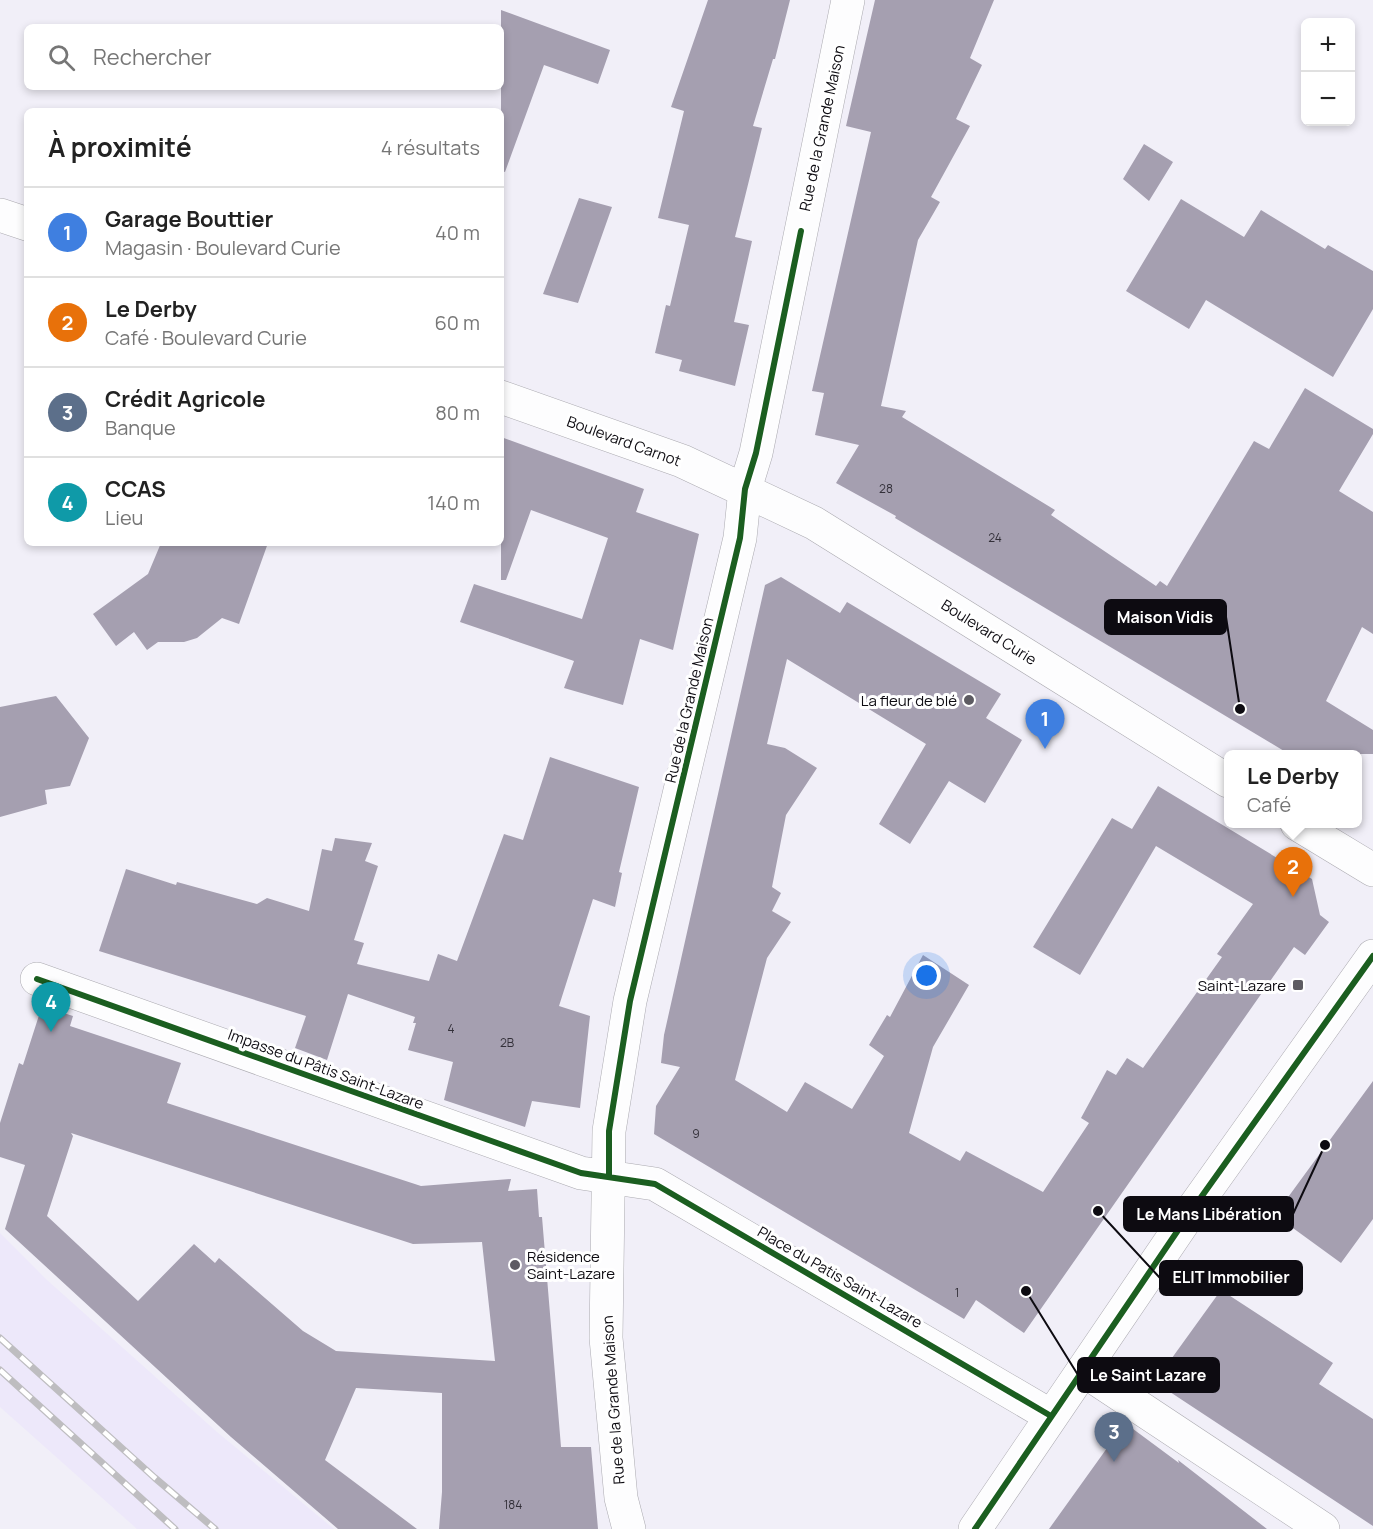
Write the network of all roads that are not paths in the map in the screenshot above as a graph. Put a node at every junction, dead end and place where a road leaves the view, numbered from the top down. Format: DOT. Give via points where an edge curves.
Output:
graph roads {
  1 [pos="848,0"];
  2 [pos="0,214"];
  3 [pos="24,223"];
  4 [pos="504,397"];
  5 [pos="745,489"];
  6 [pos="1224,779"];
  7 [pos="1304,828"];
  8 [pos="1373,870"];
  9 [pos="1373,956"];
  10 [pos="37,979"];
  11 [pos="609,1176"];
  12 [pos="1083,1370"];
  13 [pos="1052,1416"];
  14 [pos="629,1529"];
  15 [pos="975,1529"];
  16 [pos="1323,1529"];
  1 -- 5 [label="street, Rue de la Grande Maison" via="756,453"];
  2 -- 3 [label="street"];
  4 -- 5 [label="street, Boulevard Carnot" via="682,461"];
  5 -- 6 [label="street, Boulevard Curie" via="814,523"];
  5 -- 11 [label="street, Rue de la Grande Maison" via="740,538 630,1001 609,1131"];
  7 -- 8 [label="street"];
  9 -- 12 [label="street" via="1187,1216"];
  10 -- 11 [label="street, Impasse du Pâtis Saint-Lazare" via="581,1173"];
  11 -- 13 [label="street, Place du Patis Saint-Lazare" via="655,1184"];
  11 -- 14 [label="street, Rue de la Grande Maison" via="606,1338 621,1498"];
  12 -- 13 [label="street"];
  12 -- 16 [label="street"];
  13 -- 15 [label="street"];
}
